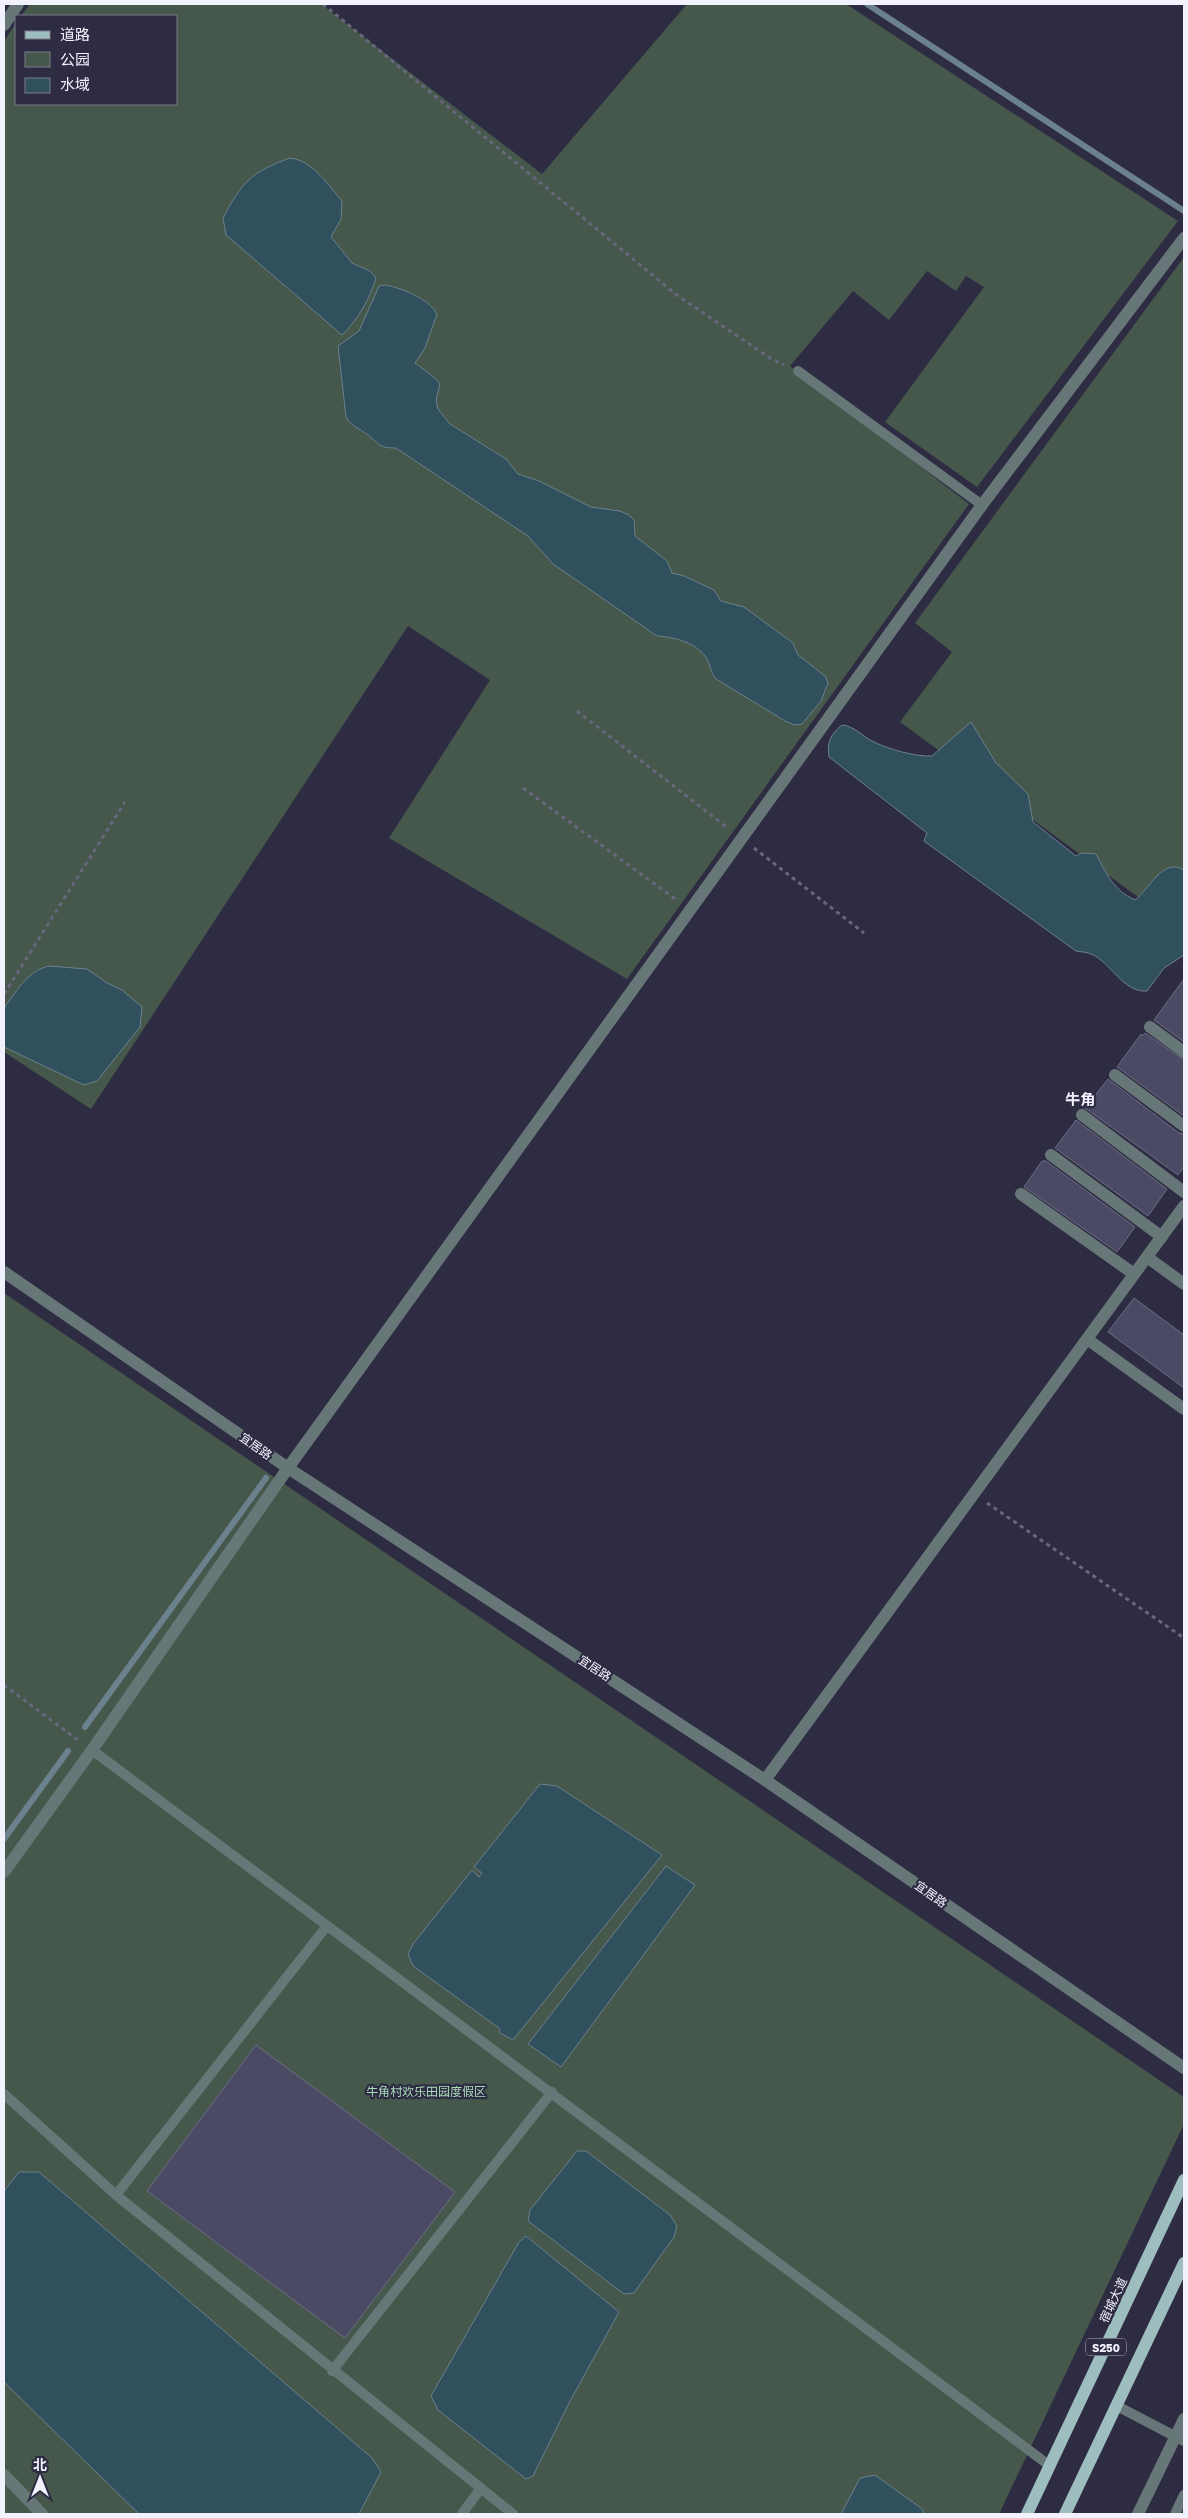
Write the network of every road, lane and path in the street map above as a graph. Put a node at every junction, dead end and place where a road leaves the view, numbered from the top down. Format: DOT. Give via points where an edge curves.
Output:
graph roads {
  1 [pos="18,4"];
  2 [pos="323,4"];
  3 [pos="4,25"];
  4 [pos="1184,238"];
  5 [pos="798,371"];
  6 [pos="982,504"];
  7 [pos="577,711"];
  8 [pos="522,788"];
  9 [pos="125,802"];
  10 [pos="742,838"];
  11 [pos="690,910"];
  12 [pos="864,933"];
  13 [pos="4,994"];
  14 [pos="1150,1027"];
  15 [pos="1184,1052"];
  16 [pos="1114,1074"];
  17 [pos="1082,1115"];
  18 [pos="1184,1126"];
  19 [pos="1051,1155"];
  20 [pos="1184,1192"];
  21 [pos="1021,1194"];
  22 [pos="1184,1206"];
  23 [pos="1162,1237"];
  24 [pos="1147,1257"];
  25 [pos="4,1272"];
  26 [pos="1134,1274"];
  27 [pos="1184,1284"];
  28 [pos="1087,1339"];
  29 [pos="1184,1408"];
  30 [pos="288,1468"];
  31 [pos="974,1494"];
  32 [pos="1184,1638"];
  33 [pos="4,1684"];
  34 [pos="92,1750"];
  35 [pos="765,1780"];
  36 [pos="4,1872"];
  37 [pos="326,1927"];
  38 [pos="1184,2068"];
  39 [pos="552,2092"];
  40 [pos="4,2094"];
  41 [pos="1184,2180"];
  42 [pos="116,2195"];
  43 [pos="1184,2263"];
  44 [pos="332,2371"];
  45 [pos="1117,2406"];
  46 [pos="1184,2419"];
  47 [pos="1180,2439"];
  48 [pos="1050,2466"];
  49 [pos="4,2475"];
  50 [pos="481,2488"];
  51 [pos="1184,2495"];
  52 [pos="42,2514"];
  53 [pos="462,2514"];
  54 [pos="513,2514"];
  55 [pos="1027,2514"];
  56 [pos="1065,2514"];
  57 [pos="1138,2514"];
  58 [pos="1175,2514"];
  1 -- 3 [label="street"];
  2 -- 5 [label="path" via="678,296 770,358"];
  4 -- 6 [label="street"];
  5 -- 6 [label="lane"];
  6 -- 10 [label="street"];
  7 -- 10 [label="path"];
  8 -- 11 [label="path"];
  9 -- 13 [label="path"];
  10 -- 11 [label="street"];
  10 -- 12 [label="path"];
  11 -- 30 [label="street"];
  14 -- 15 [label="street"];
  16 -- 18 [label="street"];
  17 -- 20 [label="street"];
  19 -- 23 [label="street"];
  21 -- 26 [label="street"];
  22 -- 23 [label="street"];
  23 -- 24 [label="street"];
  24 -- 26 [label="street"];
  24 -- 27 [label="street"];
  25 -- 30 [label="street, 宜居路"];
  26 -- 28 [label="street"];
  28 -- 29 [label="street"];
  28 -- 31 [label="street"];
  30 -- 34 [label="street"];
  30 -- 35 [label="street, 宜居路"];
  31 -- 32 [label="path"];
  31 -- 35 [label="street"];
  33 -- 34 [label="path"];
  34 -- 36 [label="street"];
  34 -- 37 [label="lane"];
  35 -- 38 [label="street, 宜居路"];
  37 -- 39 [label="lane"];
  37 -- 42 [label="lane"];
  39 -- 44 [label="lane"];
  39 -- 48 [label="lane"];
  40 -- 42 [label="lane"];
  41 -- 48 [label="main road, 宿城大道 / S250"];
  42 -- 44 [label="lane"];
  43 -- 45 [label="main road, S250"];
  44 -- 50 [label="lane"];
  45 -- 47 [label="lane"];
  45 -- 56 [label="main road, S250"];
  46 -- 47 [label="street"];
  47 -- 57 [label="street"];
  48 -- 55 [label="main road, 宿城大道 / S250"];
  49 -- 52 [label="street"];
  50 -- 53 [label="lane"];
  50 -- 54 [label="lane"];
  51 -- 58 [label="lane"];
}
